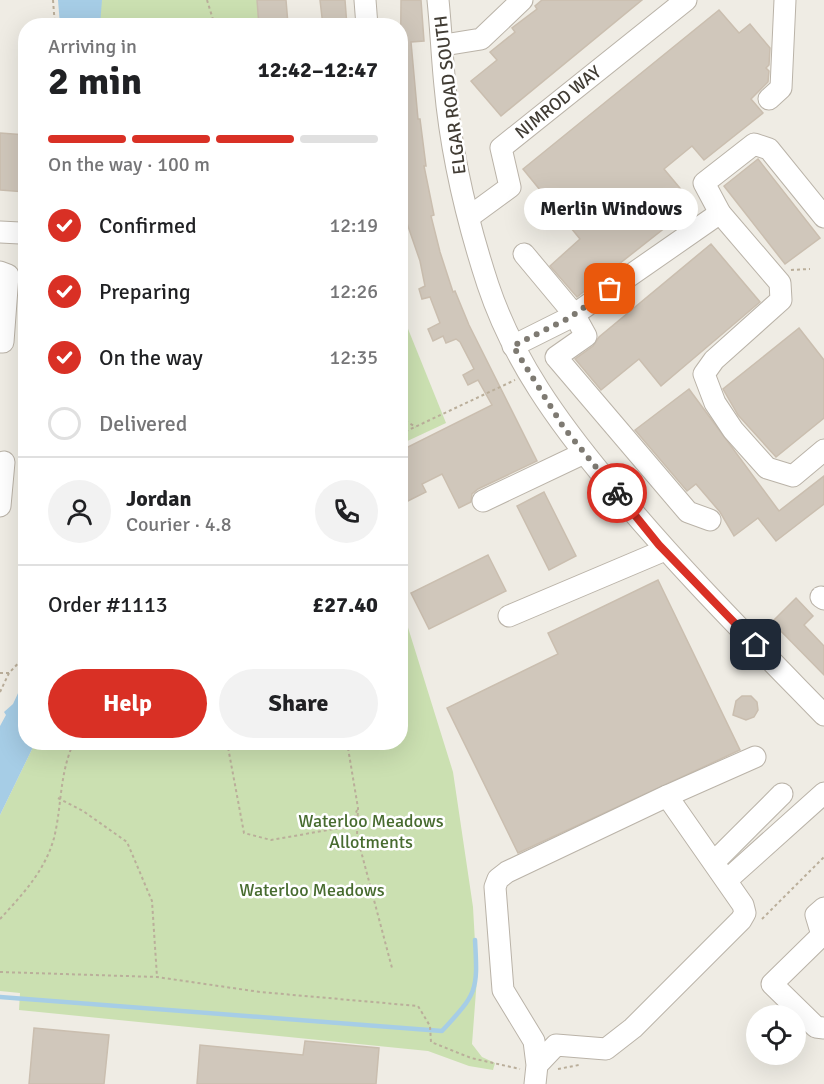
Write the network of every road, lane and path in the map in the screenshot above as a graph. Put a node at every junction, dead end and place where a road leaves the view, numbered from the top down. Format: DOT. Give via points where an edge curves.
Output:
graph roads {
  1 [pos="53,0"];
  2 [pos="207,0"];
  3 [pos="365,0"];
  4 [pos="438,0"];
  5 [pos="522,0"];
  6 [pos="686,0"];
  7 [pos="784,0"];
  8 [pos="54,18"];
  9 [pos="213,18"];
  10 [pos="367,18"];
  11 [pos="444,45"];
  12 [pos="769,99"];
  13 [pos="720,213"];
  14 [pos="469,217"];
  15 [pos="824,217"];
  16 [pos="524,254"];
  17 [pos="0,272"];
  18 [pos="574,314"];
  19 [pos="0,342"];
  20 [pos="513,346"];
  21 [pos="528,374"];
  22 [pos="408,422"];
  23 [pos="416,427"];
  24 [pos="408,430"];
  25 [pos="824,450"];
  26 [pos="584,453"];
  27 [pos="4,462"];
  28 [pos="483,501"];
  29 [pos="0,506"];
  30 [pos="710,520"];
  31 [pos="665,550"];
  32 [pos="509,616"];
  33 [pos="18,664"];
  34 [pos="0,673"];
  35 [pos="9,674"];
  36 [pos="0,692"];
  37 [pos="822,708"];
  38 [pos="72,750"];
  39 [pos="228,750"];
  40 [pos="348,750"];
  41 [pos="755,757"];
  42 [pos="824,793"];
  43 [pos="782,794"];
  44 [pos="668,796"];
  45 [pos="58,798"];
  46 [pos="358,808"];
  47 [pos="714,862"];
  48 [pos="727,880"];
  49 [pos="824,908"];
  50 [pos="0,919"];
  51 [pos="392,968"];
  52 [pos="0,972"];
  53 [pos="157,977"];
  54 [pos="824,1028"];
  55 [pos="532,1073"];
  1 -- 8 [label="path"];
  2 -- 9 [label="path"];
  3 -- 10 [label="street"];
  4 -- 11 [label="street, ELGAR ROAD SOUTH"];
  5 -- 11 [label="street" via="481,39"];
  6 -- 14 [label="street, NIMROD WAY" via="501,148 510,187"];
  7 -- 12 [label="street" via="781,87"];
  11 -- 14 [label="street, ELGAR ROAD SOUTH" via="444,85 456,168"];
  13 -- 15 [label="street" via="704,183 754,144 769,149"];
  13 -- 18 [label="street"];
  13 -- 25 [label="street" via="780,282 781,300 714,360 704,374 715,403 766,468 793,476"];
  14 -- 20 [label="street, ELGAR ROAD SOUTH" via="488,286"];
  16 -- 18 [label="street"];
  17 -- 19 [label="street" via="8,275"];
  18 -- 20 [label="street"];
  18 -- 30 [label="street" via="586,336 556,357 688,512"];
  20 -- 21 [label="street, ELGAR ROAD SOUTH"];
  21 -- 23 [label="path"];
  21 -- 26 [label="street, ELGAR ROAD SOUTH"];
  22 -- 23 [label="path"];
  23 -- 24 [label="path"];
  26 -- 28 [label="street"];
  26 -- 31 [label="street, ELGAR ROAD SOUTH"];
  27 -- 29 [label="street"];
  31 -- 32 [label="street"];
  31 -- 37 [label="street, ELGAR ROAD SOUTH"];
  33 -- 35 [label="path"];
  34 -- 35 [label="path"];
  35 -- 36 [label="path"];
  38 -- 45 [label="path"];
  39 -- 46 [label="path" via="244,833 271,840 351,826"];
  40 -- 46 [label="path"];
  41 -- 44 [label="street"];
  42 -- 48 [label="street"];
  43 -- 47 [label="street"];
  44 -- 47 [label="street"];
  44 -- 55 [label="street" via="498,879 495,887 503,990 534,1041"];
  45 -- 50 [label="path" via="54,838 42,870"];
  45 -- 53 [label="path" via="127,842 152,901"];
  46 -- 51 [label="path" via="357,836"];
  47 -- 48 [label="street"];
  48 -- 55 [label="street" via="744,905 741,920 634,1027 606,1049 556,1046"];
  49 -- 54 [label="street" via="816,915 822,935 772,984 816,1027"];
  52 -- 53 [label="path"];
  53 -- 55 [label="path" via="260,992 418,1006 430,1026 431,1042 471,1058"];
}
